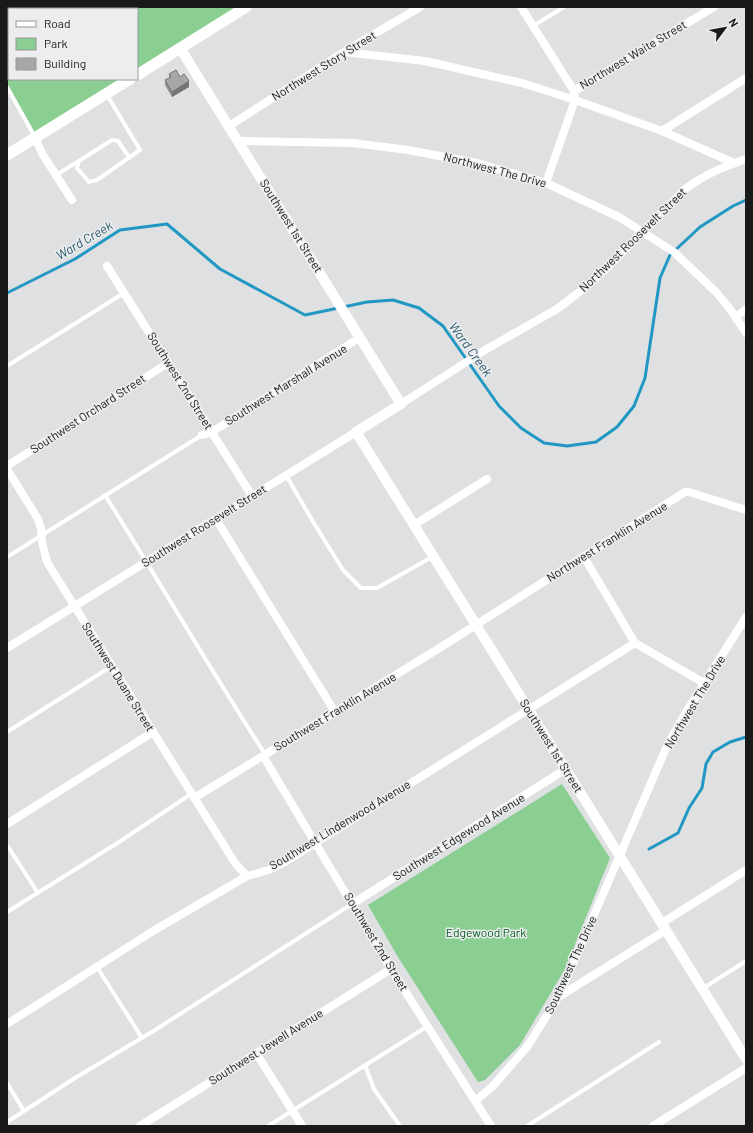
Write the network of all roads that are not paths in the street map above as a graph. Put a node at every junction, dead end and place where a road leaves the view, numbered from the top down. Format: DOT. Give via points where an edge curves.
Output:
graph roads {
  1 [pos="246,7"];
  2 [pos="420,7"];
  3 [pos="521,7"];
  4 [pos="564,7"];
  5 [pos="714,7"];
  6 [pos="533,26"];
  7 [pos="180,48"];
  8 [pos="344,52"];
  9 [pos="138,74"];
  10 [pos="746,78"];
  11 [pos="128,80"];
  12 [pos="7,87"];
  13 [pos="574,91"];
  14 [pos="106,94"];
  15 [pos="575,100"];
  16 [pos="229,126"];
  17 [pos="662,131"];
  18 [pos="35,138"];
  19 [pos="238,141"];
  20 [pos="7,155"];
  21 [pos="129,157"];
  22 [pos="746,159"];
  23 [pos="79,161"];
  24 [pos="734,163"];
  25 [pos="56,175"];
  26 [pos="546,183"];
  27 [pos="72,200"];
  28 [pos="643,232"];
  29 [pos="107,266"];
  30 [pos="124,293"];
  31 [pos="746,309"];
  32 [pos="736,317"];
  33 [pos="746,333"];
  34 [pos="359,338"];
  35 [pos="168,363"];
  36 [pos="7,366"];
  37 [pos="400,404"];
  38 [pos="212,432"];
  39 [pos="356,432"];
  40 [pos="202,434"];
  41 [pos="7,466"];
  42 [pos="7,469"];
  43 [pos="286,475"];
  44 [pos="487,479"];
  45 [pos="105,495"];
  46 [pos="252,496"];
  47 [pos="746,510"];
  48 [pos="216,519"];
  49 [pos="414,525"];
  50 [pos="42,535"];
  51 [pos="7,557"];
  52 [pos="433,557"];
  53 [pos="584,557"];
  54 [pos="147,562"];
  55 [pos="74,606"];
  56 [pos="746,617"];
  57 [pos="475,625"];
  58 [pos="635,643"];
  59 [pos="7,648"];
  60 [pos="112,666"];
  61 [pos="704,683"];
  62 [pos="528,710"];
  63 [pos="335,712"];
  64 [pos="7,732"];
  65 [pos="152,732"];
  66 [pos="265,755"];
  67 [pos="566,769"];
  68 [pos="193,796"];
  69 [pos="7,824"];
  70 [pos="315,842"];
  71 [pos="7,845"];
  72 [pos="620,856"];
  73 [pos="746,870"];
  74 [pos="247,876"];
  75 [pos="38,893"];
  76 [pos="352,904"];
  77 [pos="7,912"];
  78 [pos="664,926"];
  79 [pos="746,961"];
  80 [pos="97,967"];
  81 [pos="391,969"];
  82 [pos="702,989"];
  83 [pos="559,996"];
  84 [pos="7,1024"];
  85 [pos="428,1026"];
  86 [pos="142,1038"];
  87 [pos="659,1042"];
  88 [pos="256,1053"];
  89 [pos="746,1059"];
  90 [pos="365,1065"];
  91 [pos="746,1068"];
  92 [pos="7,1083"];
  93 [pos="476,1101"];
  94 [pos="24,1111"];
  95 [pos="292,1111"];
  96 [pos="7,1122"];
  97 [pos="140,1126"];
  98 [pos="268,1126"];
  99 [pos="302,1126"];
  100 [pos="400,1126"];
  101 [pos="491,1126"];
  102 [pos="527,1126"];
  103 [pos="653,1126"];
  1 -- 7 [label="main road"];
  2 -- 8 [label="street, Northwest Story Street"];
  3 -- 6 [label="street"];
  4 -- 6 [label="lane"];
  5 -- 13 [label="street, Northwest Waite Street"];
  6 -- 13 [label="street"];
  7 -- 9 [label="main road"];
  7 -- 16 [label="street, Southwest 1st Street"];
  8 -- 15 [label="street" via="425,61 522,83"];
  8 -- 16 [label="street, Northwest Story Street"];
  10 -- 17 [label="street"];
  11 -- 14 [label="main road"];
  12 -- 18 [label="lane"];
  13 -- 15 [label="street, Northwest Waite Street"];
  14 -- 18 [label="main road"];
  14 -- 21 [label="lane" via="140,150"];
  15 -- 17 [label="street"];
  15 -- 26 [label="street, Northwest Waite Street"];
  16 -- 19 [label="street, Southwest 1st Street"];
  17 -- 24 [label="street"];
  18 -- 20 [label="main road"];
  18 -- 25 [label="street"];
  19 -- 26 [label="street, Northwest The Drive" via="353,143 408,150 478,163"];
  19 -- 34 [label="street, Southwest 1st Street"];
  21 -- 23 [label="lane" via="118,141 112,140"];
  21 -- 23 [label="lane" via="98,180 89,182 78,168"];
  22 -- 24 [label="street, Northwest Roosevelt Street"];
  23 -- 25 [label="lane"];
  24 -- 28 [label="street, Northwest Roosevelt Street" via="698,179"];
  25 -- 27 [label="street"];
  26 -- 28 [label="street, Northwest The Drive" via="594,205"];
  28 -- 32 [label="street, Northwest The Drive" via="674,252 691,267"];
  28 -- 37 [label="street, Northwest Roosevelt Street" via="604,271 556,309"];
  29 -- 30 [label="street, Southwest 2nd Street"];
  30 -- 35 [label="street, Southwest 2nd Street"];
  30 -- 36 [label="lane"];
  31 -- 32 [label="street"];
  32 -- 33 [label="street, Northwest The Drive"];
  34 -- 37 [label="street, Southwest 1st Street"];
  34 -- 38 [label="street, Southwest Marshall Avenue"];
  35 -- 38 [label="street, Southwest 2nd Street"];
  35 -- 41 [label="street, Southwest Orchard Street"];
  37 -- 39 [label="street, Southwest Roosevelt Street"];
  38 -- 40 [label="street"];
  38 -- 46 [label="street, Southwest 2nd Street"];
  39 -- 43 [label="street, Southwest Roosevelt Street"];
  39 -- 49 [label="street, Southwest 1st Street"];
  40 -- 45 [label="lane"];
  42 -- 50 [label="street, Southwest Duane Street" via="38,518"];
  43 -- 46 [label="street, Southwest Roosevelt Street"];
  43 -- 52 [label="lane" via="343,570 360,588 377,588"];
  44 -- 49 [label="street"];
  45 -- 50 [label="lane"];
  45 -- 54 [label="lane"];
  46 -- 48 [label="street, Southwest Roosevelt Street"];
  47 -- 53 [label="street, Northwest Franklin Avenue" via="686,492"];
  48 -- 54 [label="street, Southwest Roosevelt Street"];
  48 -- 63 [label="street"];
  49 -- 52 [label="street, Southwest 1st Street"];
  50 -- 51 [label="lane"];
  50 -- 55 [label="street, Southwest Duane Street" via="47,562"];
  52 -- 57 [label="street, Southwest 1st Street"];
  53 -- 57 [label="street, Northwest Franklin Avenue"];
  53 -- 58 [label="street"];
  54 -- 55 [label="street, Southwest Roosevelt Street"];
  54 -- 66 [label="lane"];
  55 -- 59 [label="street, Southwest Roosevelt Street"];
  55 -- 60 [label="street, Southwest Duane Street"];
  56 -- 61 [label="street, Northwest The Drive"];
  57 -- 62 [label="street, Southwest 1st Street"];
  57 -- 63 [label="street, Southwest Franklin Avenue"];
  58 -- 61 [label="street"];
  58 -- 62 [label="street, Southwest Lindenwood Avenue"];
  60 -- 64 [label="lane"];
  60 -- 65 [label="street, Southwest Duane Street"];
  61 -- 72 [label="street, Northwest The Drive" via="667,746"];
  62 -- 67 [label="street, Southwest 1st Street"];
  62 -- 70 [label="street, Southwest Lindenwood Avenue"];
  63 -- 66 [label="street, Southwest Franklin Avenue"];
  65 -- 68 [label="street, Southwest Duane Street"];
  65 -- 69 [label="street"];
  66 -- 68 [label="street, Southwest Franklin Avenue"];
  66 -- 70 [label="street, Southwest 2nd Street"];
  67 -- 72 [label="street, Southwest 1st Street"];
  67 -- 76 [label="street, Southwest Edgewood Avenue"];
  68 -- 74 [label="street, Southwest Duane Street" via="235,863"];
  68 -- 75 [label="lane"];
  70 -- 74 [label="street, Southwest Lindenwood Avenue" via="283,863"];
  70 -- 76 [label="street, Southwest 2nd Street"];
  71 -- 75 [label="lane"];
  72 -- 78 [label="street, Southwest 1st Street"];
  72 -- 83 [label="street, Southwest The Drive"];
  73 -- 78 [label="street"];
  74 -- 80 [label="street, Southwest Lindenwood Avenue"];
  75 -- 77 [label="lane"];
  76 -- 81 [label="street, Southwest 2nd Street"];
  76 -- 86 [label="lane"];
  78 -- 82 [label="street, Southwest 1st Street"];
  78 -- 83 [label="street"];
  79 -- 82 [label="lane"];
  80 -- 84 [label="street, Southwest Lindenwood Avenue"];
  80 -- 86 [label="lane"];
  81 -- 85 [label="street, Southwest 2nd Street"];
  81 -- 88 [label="street, Southwest Jewell Avenue"];
  82 -- 89 [label="street, Southwest 1st Street"];
  83 -- 93 [label="street, Southwest The Drive" via="527,1047 492,1087"];
  85 -- 90 [label="lane"];
  85 -- 93 [label="street, Southwest 2nd Street"];
  86 -- 94 [label="lane"];
  87 -- 102 [label="lane"];
  88 -- 95 [label="street"];
  88 -- 97 [label="street, Southwest Jewell Avenue"];
  90 -- 95 [label="lane"];
  90 -- 100 [label="lane" via="374,1089"];
  91 -- 103 [label="street"];
  92 -- 94 [label="lane"];
  93 -- 101 [label="street, Southwest 2nd Street"];
  94 -- 96 [label="lane"];
  95 -- 98 [label="lane"];
  95 -- 99 [label="street"];
}
